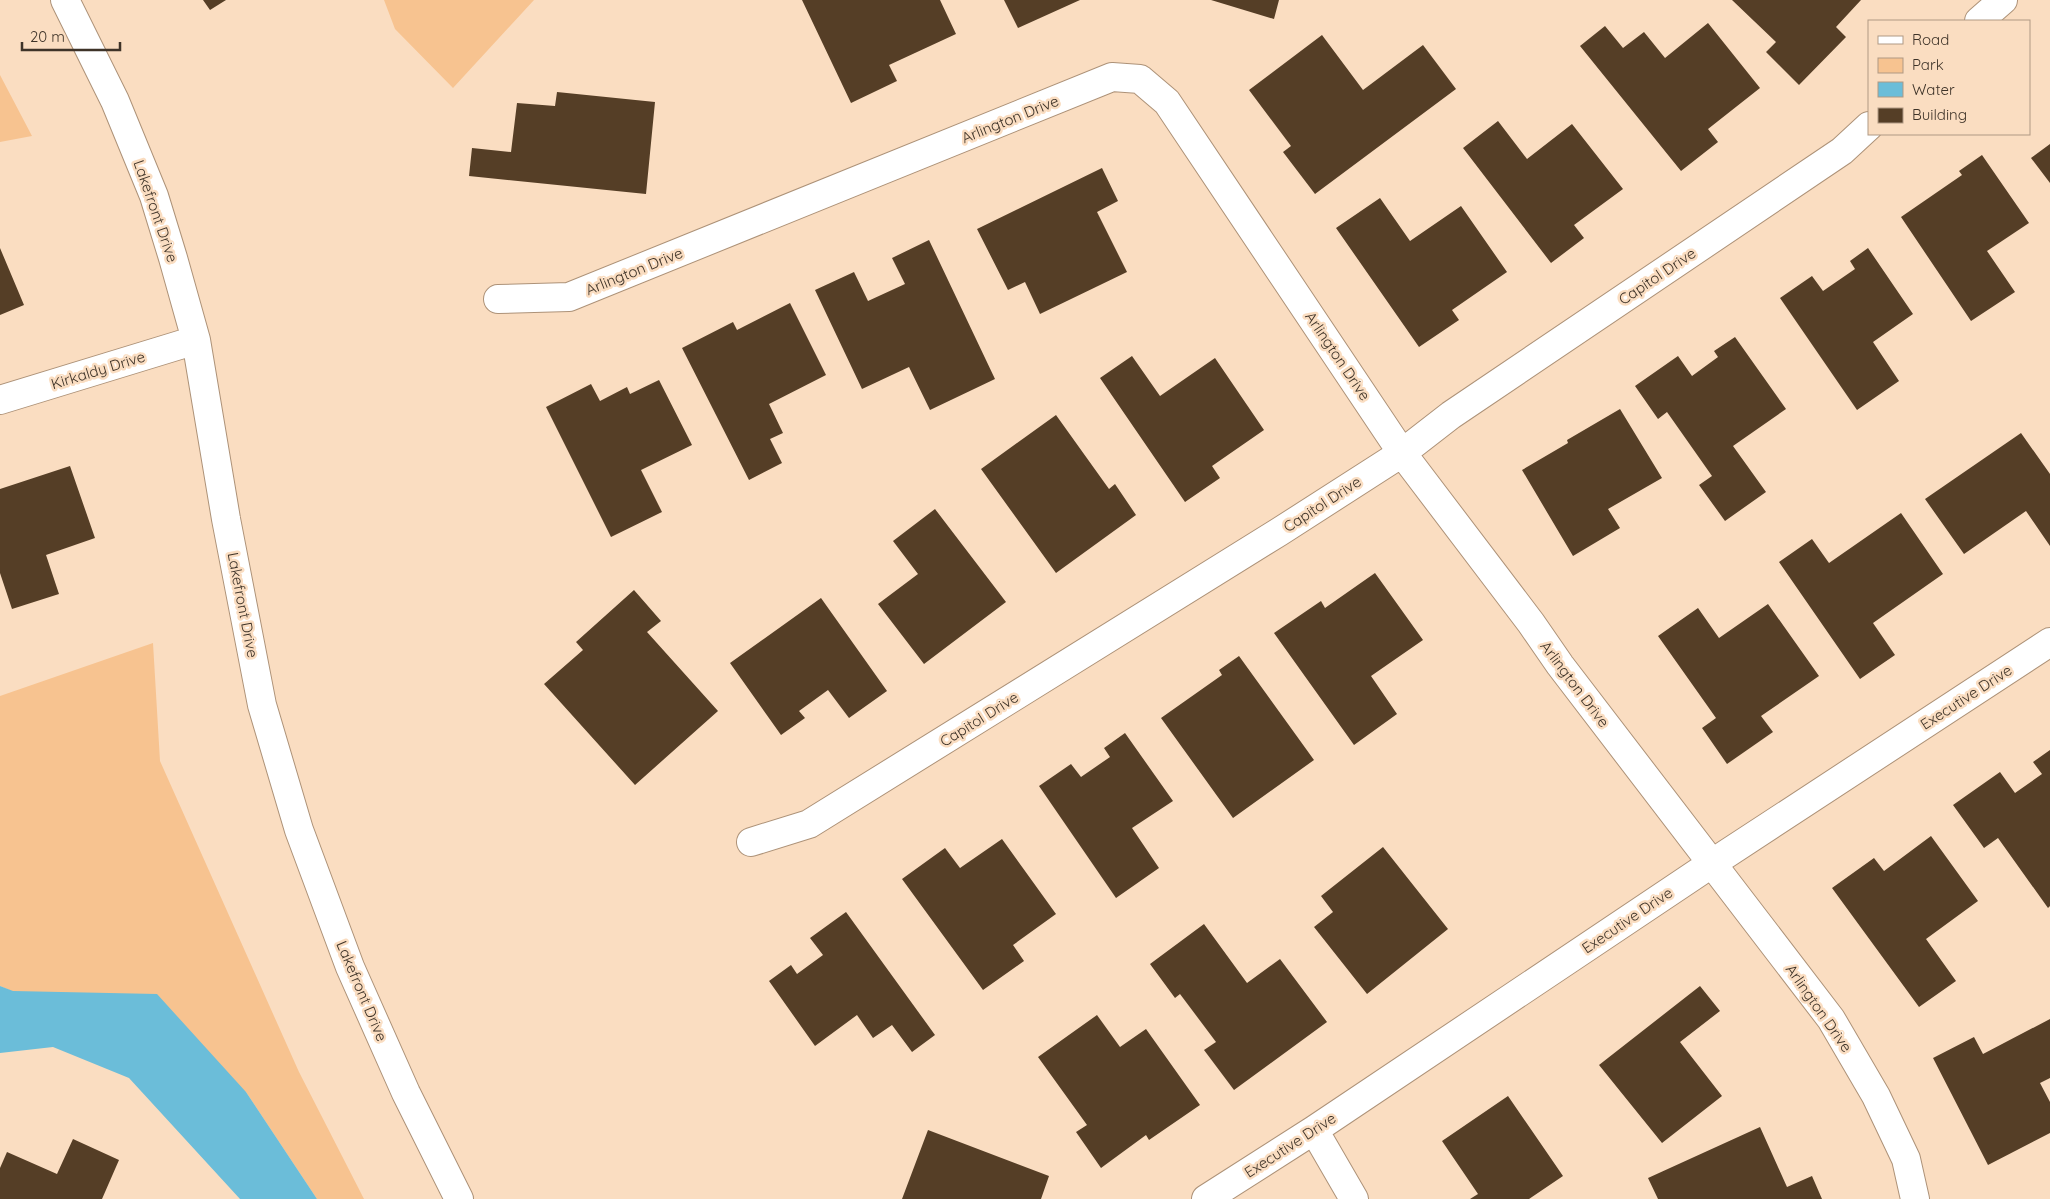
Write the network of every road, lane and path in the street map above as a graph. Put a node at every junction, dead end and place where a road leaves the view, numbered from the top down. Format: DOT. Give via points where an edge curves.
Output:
graph roads {
  1 [pos="65,0"];
  2 [pos="2003,0"];
  3 [pos="1981,20"];
  4 [pos="1868,127"];
  5 [pos="498,299"];
  6 [pos="196,340"];
  7 [pos="0,400"];
  8 [pos="1402,453"];
  9 [pos="2050,642"];
  10 [pos="751,842"];
  11 [pos="1711,864"];
  12 [pos="1314,1130"];
  13 [pos="459,1199"];
  14 [pos="1206,1199"];
  15 [pos="1354,1199"];
  16 [pos="1915,1199"];
  1 -- 6 [label="street, Lakefront Drive" via="115,101 154,196"];
  2 -- 3 [label="street"];
  4 -- 8 [label="street, Capitol Drive" via="1842,151 1451,415"];
  5 -- 8 [label="street, Arlington Drive" via="569,297 1112,77 1140,79 1167,102"];
  6 -- 7 [label="street, Kirkaldy Drive"];
  6 -- 13 [label="street, Lakefront Drive" via="262,705 299,830 350,967 406,1093"];
  8 -- 10 [label="street, Capitol Drive" via="809,824"];
  8 -- 11 [label="street, Arlington Drive"];
  9 -- 11 [label="street, Executive Drive"];
  11 -- 12 [label="street, Executive Drive"];
  11 -- 16 [label="street, Arlington Drive" via="1831,1019 1876,1096 1906,1159"];
  12 -- 14 [label="street, Executive Drive"];
  12 -- 15 [label="street"];
}
